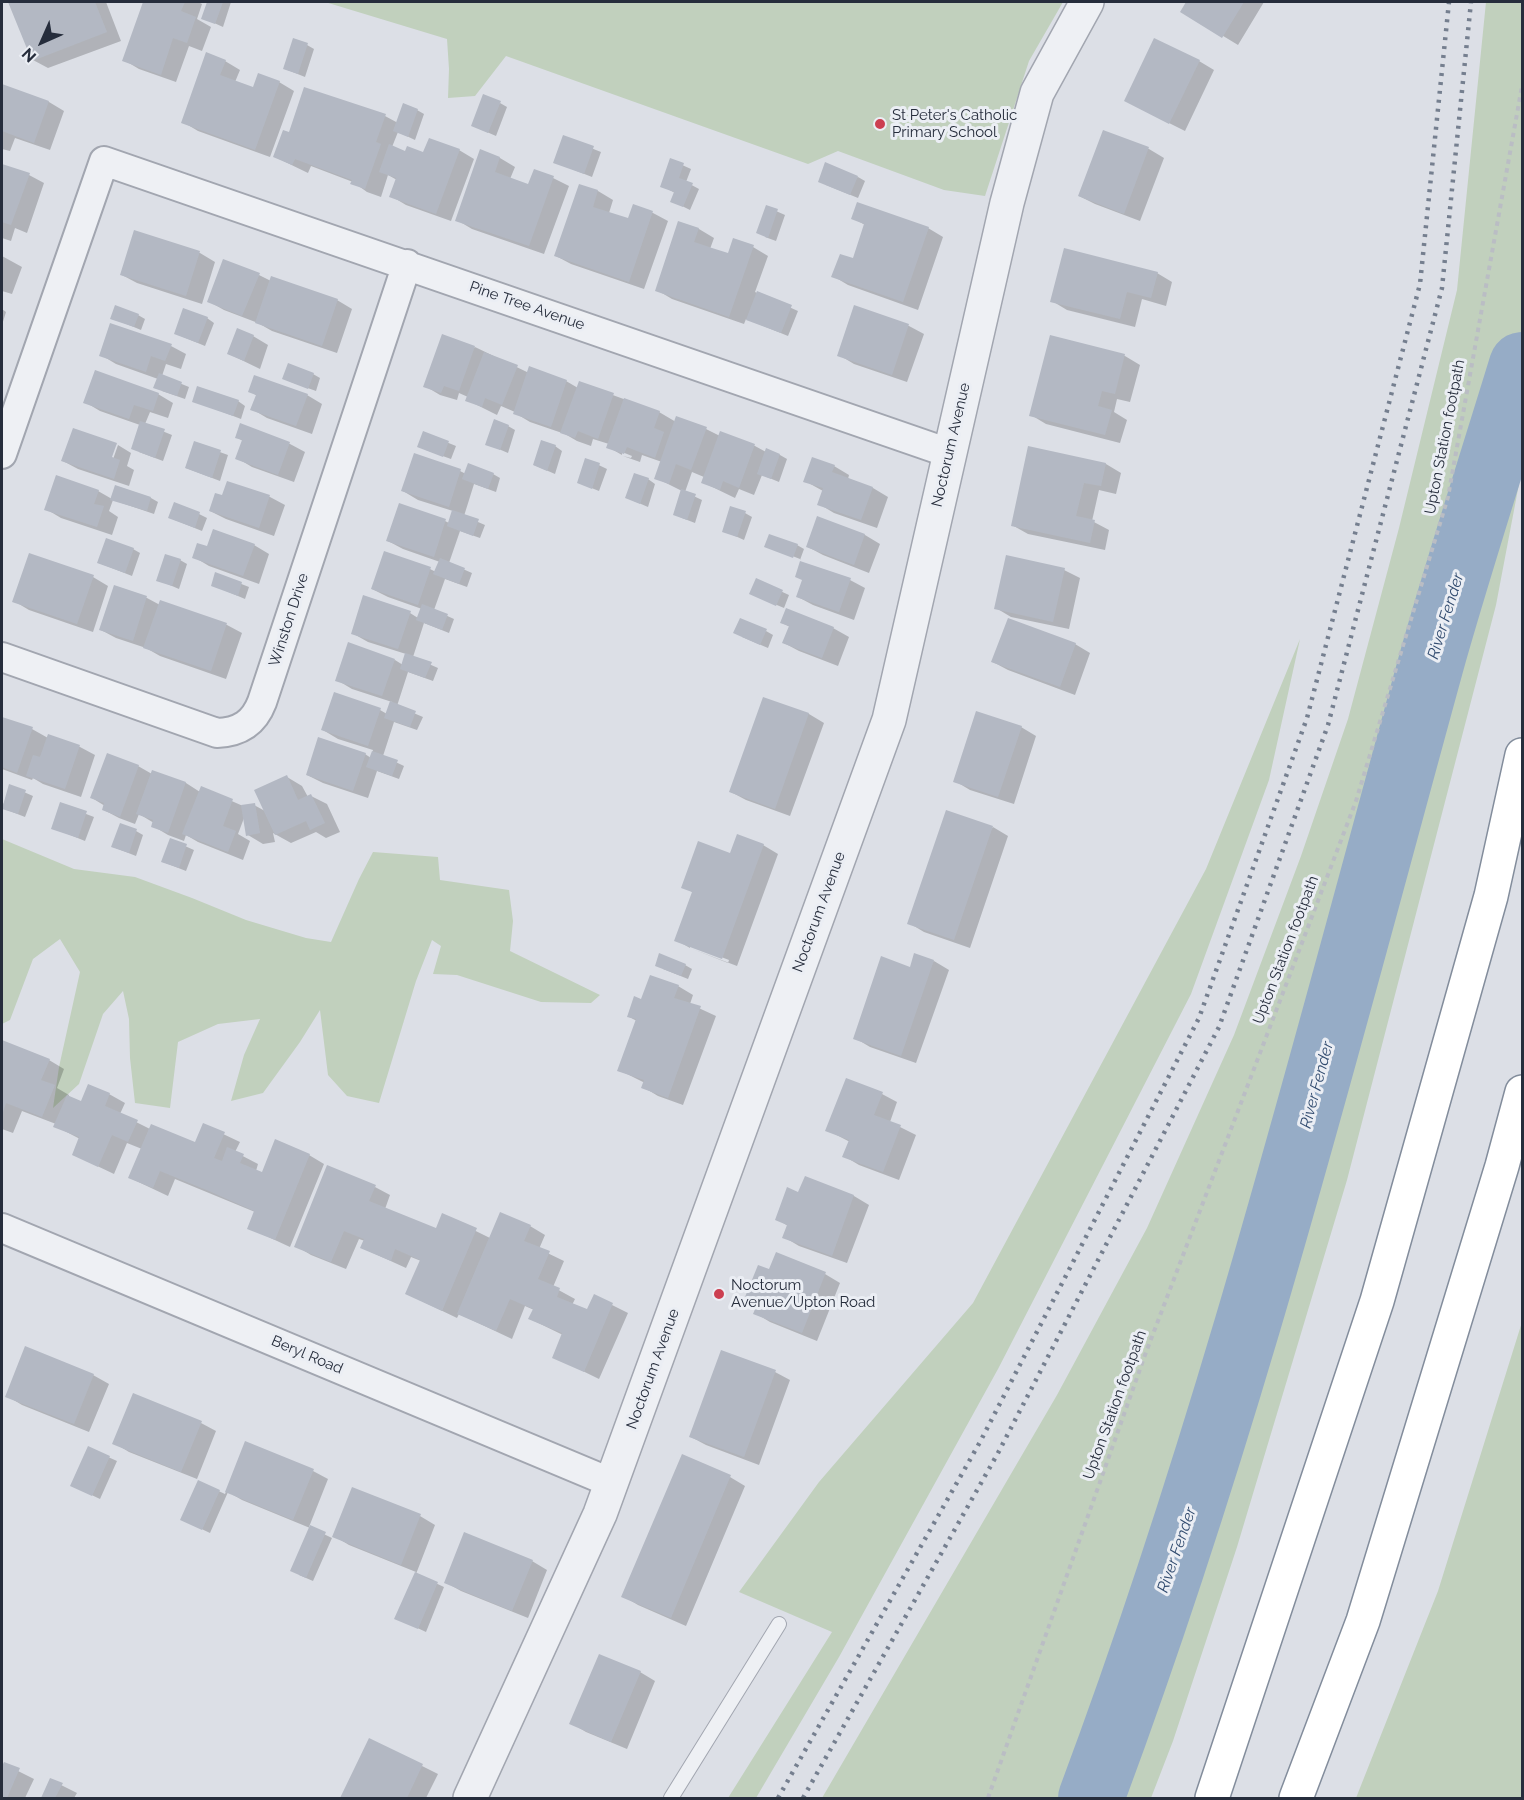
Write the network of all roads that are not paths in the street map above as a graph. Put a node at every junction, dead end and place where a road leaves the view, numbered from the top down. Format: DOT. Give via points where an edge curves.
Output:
graph roads {
  1 [pos="1087,2"];
  2 [pos="407,264"];
  3 [pos="949,453"];
  4 [pos="2,454"];
  5 [pos="2,657"];
  6 [pos="1522,755"];
  7 [pos="1522,1092"];
  8 [pos="2,1228"];
  9 [pos="612,1483"];
  10 [pos="779,1624"];
  11 [pos="470,1798"];
  12 [pos="671,1798"];
  13 [pos="1212,1798"];
  14 [pos="1296,1798"];
  1 -- 3 [label="street, Noctorum Avenue" via="1037,93 1007,202"];
  2 -- 3 [label="street, Pine Tree Avenue"];
  2 -- 4 [label="street, Pine Tree Avenue" via="104,160"];
  2 -- 5 [label="street, Winston Drive" via="262,702 250,722 240,729 217,733"];
  3 -- 9 [label="street, Noctorum Avenue" via="889,720"];
  6 -- 13 [label="highway" via="1491,896 1377,1301"];
  7 -- 14 [label="highway" via="1363,1621"];
  8 -- 9 [label="street, Beryl Road"];
  9 -- 11 [label="street, Noctorum Avenue"];
  10 -- 12 [label="lane"];
}
